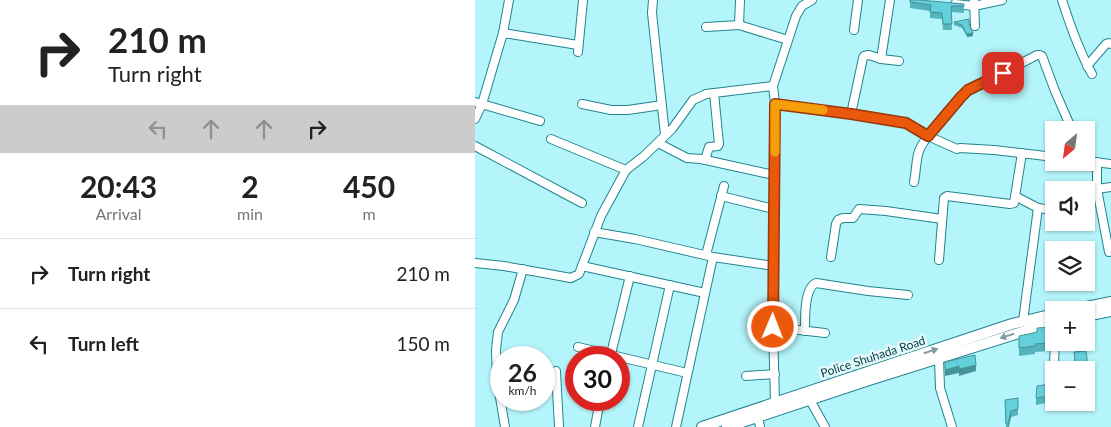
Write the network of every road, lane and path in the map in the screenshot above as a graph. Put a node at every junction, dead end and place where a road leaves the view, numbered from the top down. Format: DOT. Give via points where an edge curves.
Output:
graph roads {
  1 [pos="509,0"];
  2 [pos="583,0"];
  3 [pos="653,0"];
  4 [pos="740,0"];
  5 [pos="812,0"];
  6 [pos="859,0"];
  7 [pos="890,0"];
  8 [pos="1002,0"];
  9 [pos="1062,0"];
  10 [pos="949,3"];
  11 [pos="974,3"];
  12 [pos="739,25"];
  13 [pos="975,26"];
  14 [pos="706,27"];
  15 [pos="854,30"];
  16 [pos="503,34"];
  17 [pos="788,40"];
  18 [pos="1111,44"];
  19 [pos="881,58"];
  20 [pos="899,61"];
  21 [pos="1087,66"];
  22 [pos="1092,74"];
  23 [pos="773,86"];
  24 [pos="714,93"];
  25 [pos="479,103"];
  26 [pos="582,104"];
  27 [pos="775,104"];
  28 [pos="662,105"];
  29 [pos="851,114"];
  30 [pos="475,118"];
  31 [pos="540,121"];
  32 [pos="1068,121"];
  33 [pos="665,135"];
  34 [pos="928,136"];
  35 [pos="551,140"];
  36 [pos="658,143"];
  37 [pos="475,146"];
  38 [pos="1022,153"];
  39 [pos="1045,156"];
  40 [pos="705,160"];
  41 [pos="1097,162"];
  42 [pos="1111,164"];
  43 [pos="626,170"];
  44 [pos="775,176"];
  45 [pos="915,182"];
  46 [pos="724,186"];
  47 [pos="1111,187"];
  48 [pos="1097,190"];
  49 [pos="721,196"];
  50 [pos="1015,196"];
  51 [pos="582,203"];
  52 [pos="1038,208"];
  53 [pos="774,209"];
  54 [pos="1045,209"];
  55 [pos="942,219"];
  56 [pos="1108,229"];
  57 [pos="594,232"];
  58 [pos="1109,252"];
  59 [pos="710,256"];
  60 [pos="831,257"];
  61 [pos="939,260"];
  62 [pos="475,263"];
  63 [pos="582,266"];
  64 [pos="774,266"];
  65 [pos="523,270"];
  66 [pos="630,276"];
  67 [pos="670,285"];
  68 [pos="705,293"];
  69 [pos="908,296"];
  70 [pos="1111,302"];
  71 [pos="1095,305"];
  72 [pos="1111,311"];
  73 [pos="1095,314"];
  74 [pos="1045,320"];
  75 [pos="1023,321"];
  76 [pos="1045,323"];
  77 [pos="773,327"];
  78 [pos="805,331"];
  79 [pos="825,333"];
  80 [pos="612,346"];
  81 [pos="939,358"];
  82 [pos="630,360"];
  83 [pos="652,365"];
  84 [pos="556,371"];
  85 [pos="687,373"];
  86 [pos="775,374"];
  87 [pos="746,376"];
  88 [pos="867,376"];
  89 [pos="810,400"];
  90 [pos="775,403"];
  91 [pos="599,411"];
  92 [pos="759,422"];
  93 [pos="505,427"];
  94 [pos="559,427"];
  95 [pos="595,427"];
  96 [pos="638,427"];
  97 [pos="675,427"];
  98 [pos="702,427"];
  99 [pos="727,427"];
  100 [pos="825,427"];
  101 [pos="952,427"];
  1 -- 16 [label="street"];
  2 -- 16 [label="street" via="578,48"];
  3 -- 28 [label="street"];
  4 -- 12 [label="street"];
  5 -- 17 [label="street" via="802,6 796,16"];
  6 -- 15 [label="street"];
  7 -- 19 [label="street"];
  8 -- 11 [label="street"];
  9 -- 21 [label="street"];
  10 -- 11 [label="street"];
  11 -- 13 [label="street"];
  12 -- 14 [label="street"];
  12 -- 17 [label="street"];
  16 -- 25 [label="street"];
  17 -- 23 [label="street"];
  18 -- 21 [label="street" via="1106,44"];
  19 -- 20 [label="street"];
  19 -- 29 [label="street" via="869,55 863,58"];
  21 -- 22 [label="street"];
  23 -- 24 [label="street"];
  23 -- 27 [label="street"];
  24 -- 33 [label="street" via="693,100"];
  24 -- 40 [label="street" via="719,144 709,147"];
  25 -- 30 [label="street"];
  25 -- 31 [label="street"];
  26 -- 28 [label="street" via="611,110"];
  27 -- 29 [label="street"];
  27 -- 44 [label="street"];
  28 -- 33 [label="street"];
  29 -- 34 [label="street" via="906,123"];
  32 -- 34 [label="street" via="1040,55 968,90"];
  33 -- 36 [label="street"];
  34 -- 38 [label="street" via="957,149"];
  34 -- 45 [label="street" via="919,151"];
  35 -- 43 [label="street"];
  36 -- 40 [label="street" via="687,158"];
  36 -- 43 [label="street"];
  37 -- 51 [label="street"];
  38 -- 39 [label="street"];
  38 -- 50 [label="street"];
  40 -- 44 [label="street"];
  41 -- 42 [label="street"];
  41 -- 48 [label="street"];
  43 -- 57 [label="street"];
  44 -- 53 [label="street"];
  46 -- 49 [label="street"];
  47 -- 48 [label="street"];
  48 -- 56 [label="street"];
  49 -- 53 [label="street"];
  49 -- 59 [label="street"];
  50 -- 52 [label="street"];
  50 -- 55 [label="street" via="1014,203 1009,204 947,196 944,198"];
  52 -- 54 [label="street"];
  52 -- 75 [label="street"];
  53 -- 64 [label="street"];
  55 -- 60 [label="street" via="859,209 853,218 838,220"];
  55 -- 61 [label="street"];
  56 -- 58 [label="street"];
  57 -- 59 [label="street"];
  57 -- 63 [label="street"];
  59 -- 64 [label="street"];
  59 -- 68 [label="street"];
  62 -- 65 [label="street"];
  63 -- 65 [label="street" via="579,274 571,278"];
  63 -- 66 [label="street"];
  64 -- 77 [label="street"];
  65 -- 93 [label="street" via="514,300 497,332 497,379"];
  66 -- 67 [label="street"];
  66 -- 80 [label="street"];
  67 -- 68 [label="street"];
  67 -- 83 [label="street"];
  68 -- 85 [label="street"];
  69 -- 78 [label="street" via="816,282 807,297"];
  70 -- 71 [label="main road"];
  72 -- 73 [label="main road"];
  74 -- 75 [label="main road, Police Shuhada Road"];
  88 -- 75 [label="main road, Police Shuhada Road, one-way"];
  76 -- 81 [label="main road, Police Shuhada Road, one-way"];
  77 -- 78 [label="street"];
  77 -- 86 [label="street"];
  78 -- 79 [label="street"];
  81 -- 88 [label="main road, Police Shuhada Road"];
  81 -- 101 [label="street" via="940,388"];
  82 -- 83 [label="street"];
  83 -- 85 [label="street"];
  83 -- 96 [label="street"];
  84 -- 94 [label="street"];
  85 -- 97 [label="street"];
  86 -- 87 [label="street"];
  86 -- 90 [label="street"];
  88 -- 89 [label="main road, Police Shuhada Road"];
  88 -- 90 [label="main road, Police Shuhada Road"];
  89 -- 92 [label="main road, Police Shuhada Road"];
  89 -- 100 [label="street"];
  90 -- 98 [label="main road, Police Shuhada Road"];
  91 -- 95 [label="street"];
  92 -- 99 [label="main road, Police Shuhada Road"];
}
